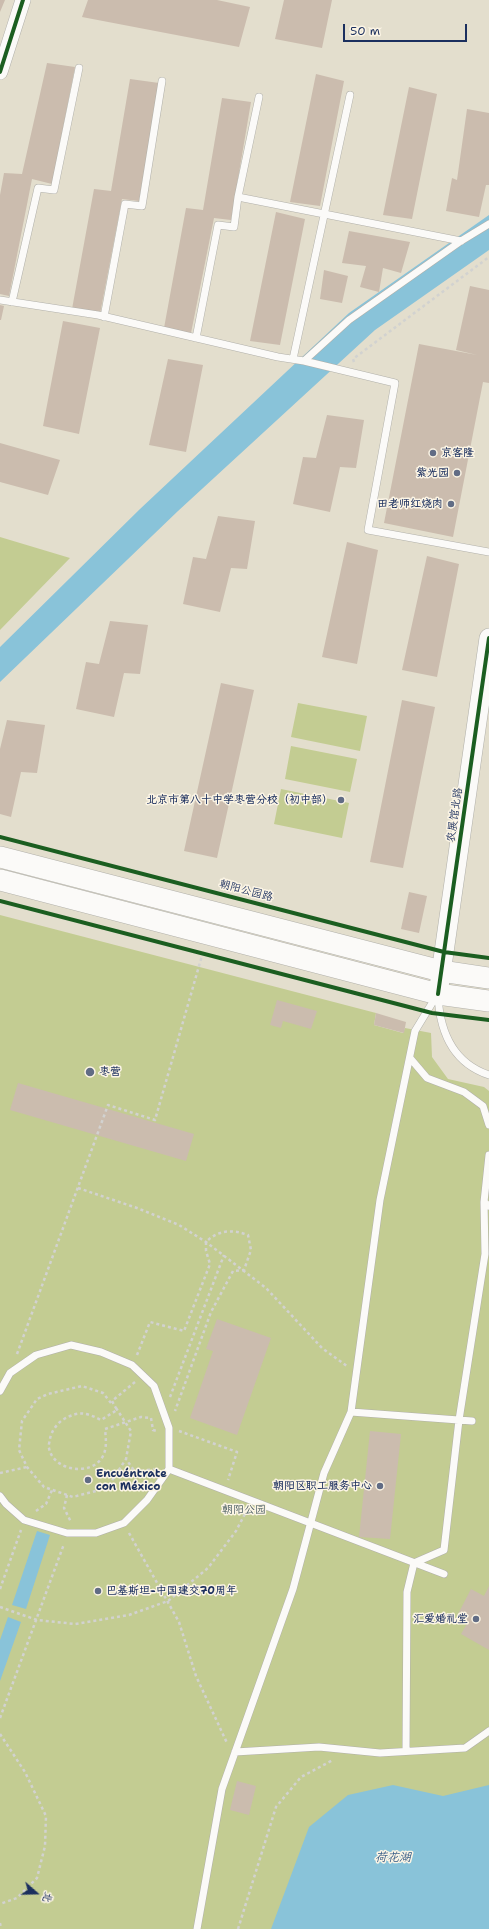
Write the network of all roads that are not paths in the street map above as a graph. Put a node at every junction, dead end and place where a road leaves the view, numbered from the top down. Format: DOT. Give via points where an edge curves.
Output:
graph roads {
  1 [pos="23,0"];
  2 [pos="2,56"];
  3 [pos="79,68"];
  4 [pos="0,72"];
  5 [pos="162,80"];
  6 [pos="350,95"];
  7 [pos="259,97"];
  8 [pos="238,197"];
  9 [pos="324,215"];
  10 [pos="489,224"];
  11 [pos="461,241"];
  12 [pos="0,300"];
  13 [pos="12,302"];
  14 [pos="104,317"];
  15 [pos="196,338"];
  16 [pos="293,359"];
  17 [pos="304,361"];
  18 [pos="489,552"];
  19 [pos="489,638"];
  20 [pos="0,857"];
  21 [pos="0,880"];
  22 [pos="441,971"];
  23 [pos="489,978"];
  24 [pos="438,994"];
  25 [pos="489,1001"];
  26 [pos="410,1058"];
  27 [pos="489,1075"];
  28 [pos="489,1125"];
  29 [pos="489,1155"];
  30 [pos="486,1204"];
  31 [pos="0,1392"];
  32 [pos="351,1412"];
  33 [pos="459,1420"];
  34 [pos="472,1421"];
  35 [pos="169,1469"];
  36 [pos="0,1496"];
  37 [pos="311,1523"];
  38 [pos="414,1563"];
  39 [pos="444,1574"];
  40 [pos="489,1731"];
  41 [pos="406,1751"];
  42 [pos="235,1752"];
  43 [pos="197,1929"];
  1 -- 2 [label="street"];
  2 -- 4 [label="street"];
  3 -- 13 [label="lane" via="54,190 38,188"];
  5 -- 14 [label="lane" via="142,206 124,204"];
  6 -- 9 [label="lane"];
  7 -- 8 [label="lane"];
  8 -- 9 [label="lane"];
  8 -- 15 [label="lane" via="234,226 218,225"];
  9 -- 11 [label="lane"];
  9 -- 16 [label="lane"];
  10 -- 11 [label="lane"];
  11 -- 17 [label="lane" via="349,320"];
  12 -- 13 [label="lane"];
  13 -- 14 [label="lane"];
  14 -- 15 [label="lane"];
  15 -- 16 [label="lane"];
  16 -- 17 [label="lane"];
  17 -- 18 [label="lane" via="395,383 368,530"];
  19 -- 22 [label="street, 农展馆北路"];
  20 -- 22 [label="main road"];
  21 -- 24 [label="main road"];
  22 -- 23 [label="main road"];
  22 -- 24 [label="street, 农展馆北路"];
  24 -- 25 [label="main road"];
  24 -- 26 [label="lane" via="415,1031"];
  24 -- 27 [label="lane" via="440,1020 449,1044 467,1065"];
  26 -- 28 [label="lane" via="427,1078 464,1092 483,1106"];
  26 -- 32 [label="lane" via="380,1200"];
  29 -- 30 [label="lane"];
  30 -- 33 [label="lane" via="485,1254"];
  31 -- 35 [label="lane" via="10,1373 36,1355 71,1346 101,1352 132,1364 154,1386 165,1417"];
  32 -- 33 [label="lane"];
  32 -- 37 [label="lane" via="324,1474"];
  33 -- 34 [label="lane"];
  33 -- 38 [label="lane" via="444,1550"];
  35 -- 36 [label="lane" via="147,1500 124,1523 96,1533 67,1533 24,1520"];
  35 -- 37 [label="lane"];
  37 -- 38 [label="lane"];
  37 -- 42 [label="lane" via="293,1589"];
  38 -- 39 [label="lane"];
  38 -- 41 [label="lane" via="407,1592"];
  40 -- 41 [label="lane" via="465,1748"];
  41 -- 42 [label="lane" via="380,1753 319,1746"];
  42 -- 43 [label="lane" via="222,1789"];
}
